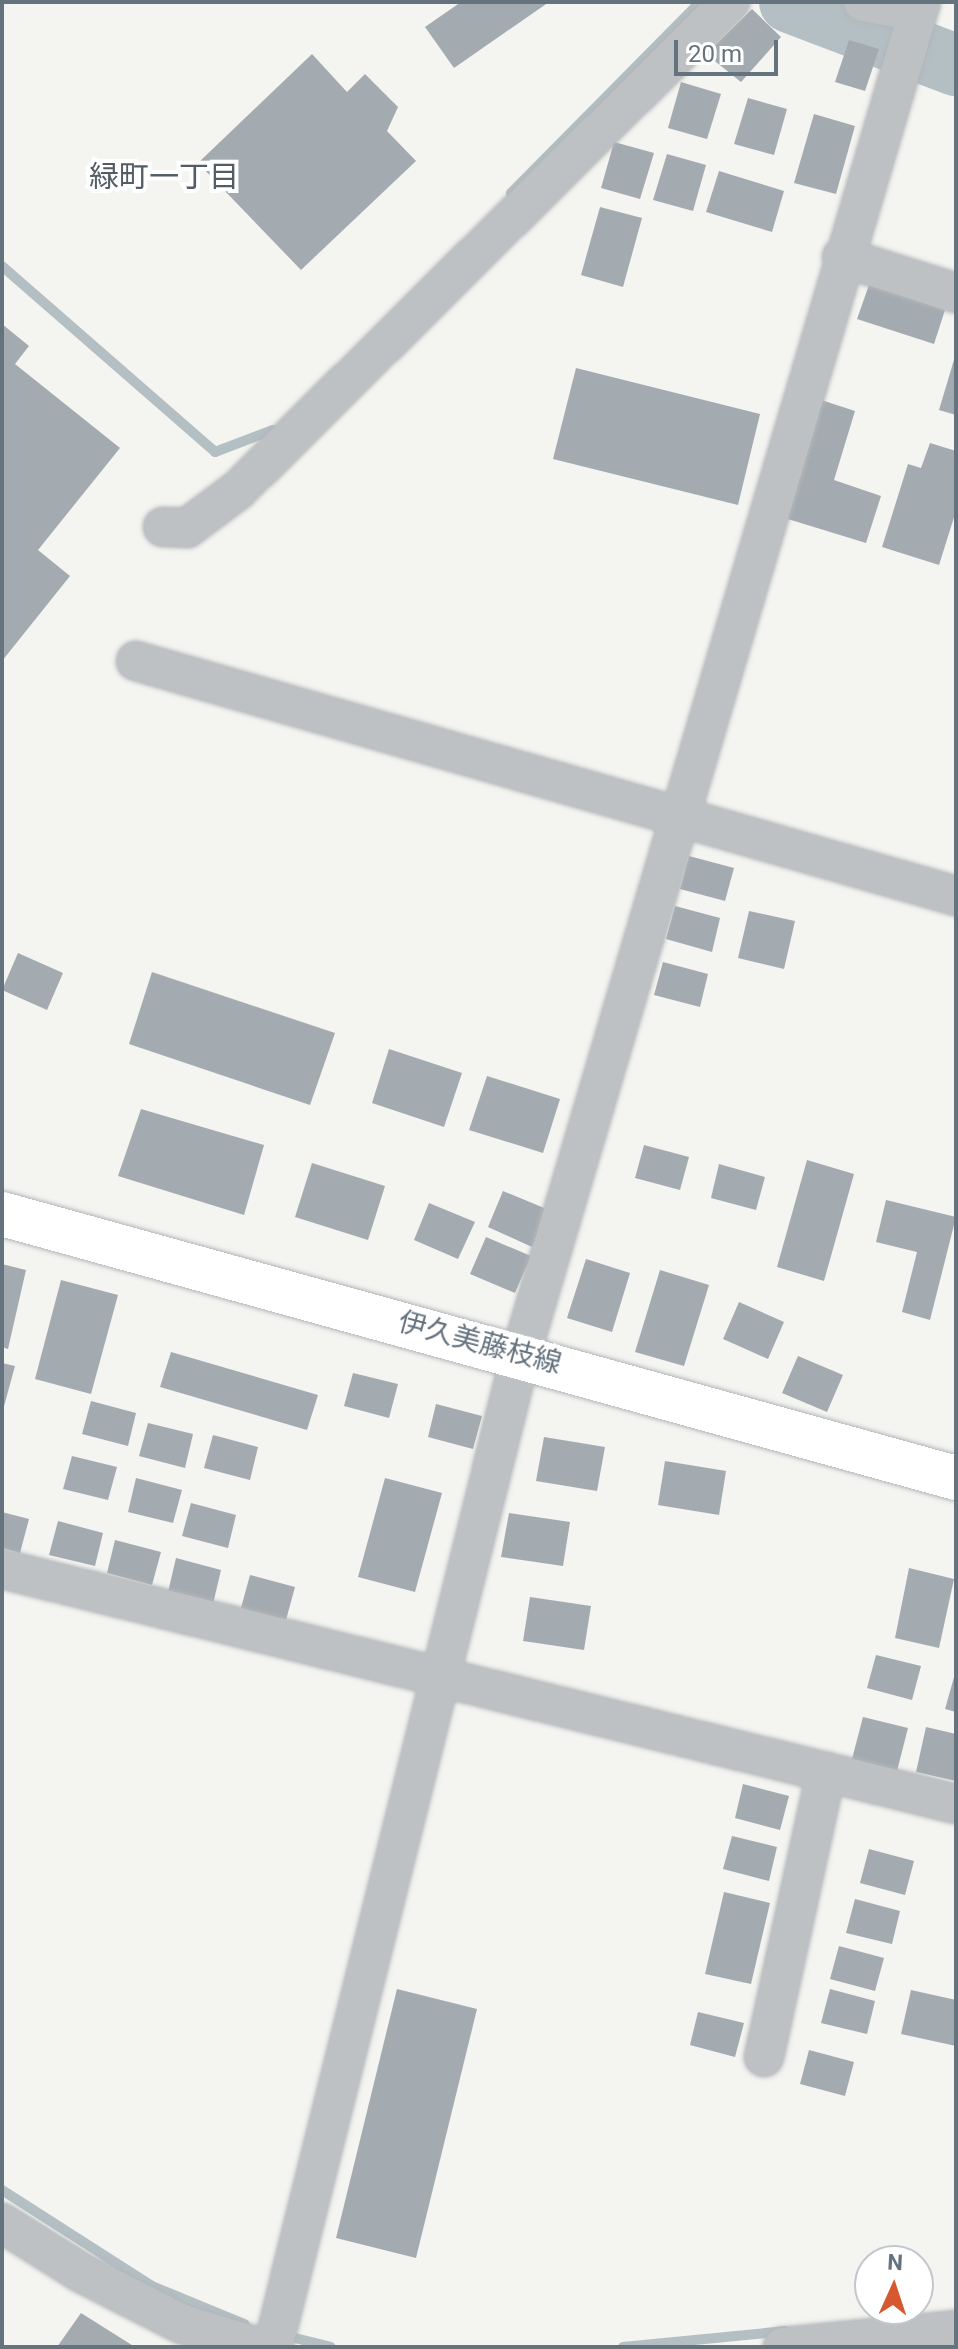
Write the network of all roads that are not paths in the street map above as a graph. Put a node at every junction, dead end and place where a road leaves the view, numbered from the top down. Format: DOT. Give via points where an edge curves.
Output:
graph roads {
  1 [pos="730,2"];
  2 [pos="863,2"];
  3 [pos="919,7"];
  4 [pos="842,257"];
  5 [pos="956,293"];
  6 [pos="163,527"];
  7 [pos="136,661"];
  8 [pos="678,816"];
  9 [pos="956,896"];
  10 [pos="2,1214"];
  11 [pos="521,1354"];
  12 [pos="956,1478"];
  13 [pos="2,1569"];
  14 [pos="440,1678"];
  15 [pos="826,1772"];
  16 [pos="956,1804"];
  17 [pos="764,2057"];
  18 [pos="2,2223"];
  19 [pos="956,2330"];
  20 [pos="258,2347"];
  21 [pos="273,2347"];
  22 [pos="783,2347"];
  1 -- 6 [label="street" via="238,490 187,528"];
  2 -- 3 [label="street"];
  3 -- 4 [label="street"];
  4 -- 5 [label="street"];
  4 -- 8 [label="street"];
  7 -- 8 [label="street"];
  8 -- 9 [label="street"];
  8 -- 11 [label="street"];
  10 -- 11 [label="main road, 伊久美藤枝線"];
  11 -- 12 [label="main road, 伊久美藤枝線"];
  11 -- 14 [label="street"];
  13 -- 14 [label="street"];
  14 -- 15 [label="street"];
  14 -- 21 [label="street"];
  15 -- 16 [label="street"];
  15 -- 17 [label="street"];
  18 -- 20 [label="street" via="80,2272 182,2324"];
  19 -- 22 [label="street"];
}
